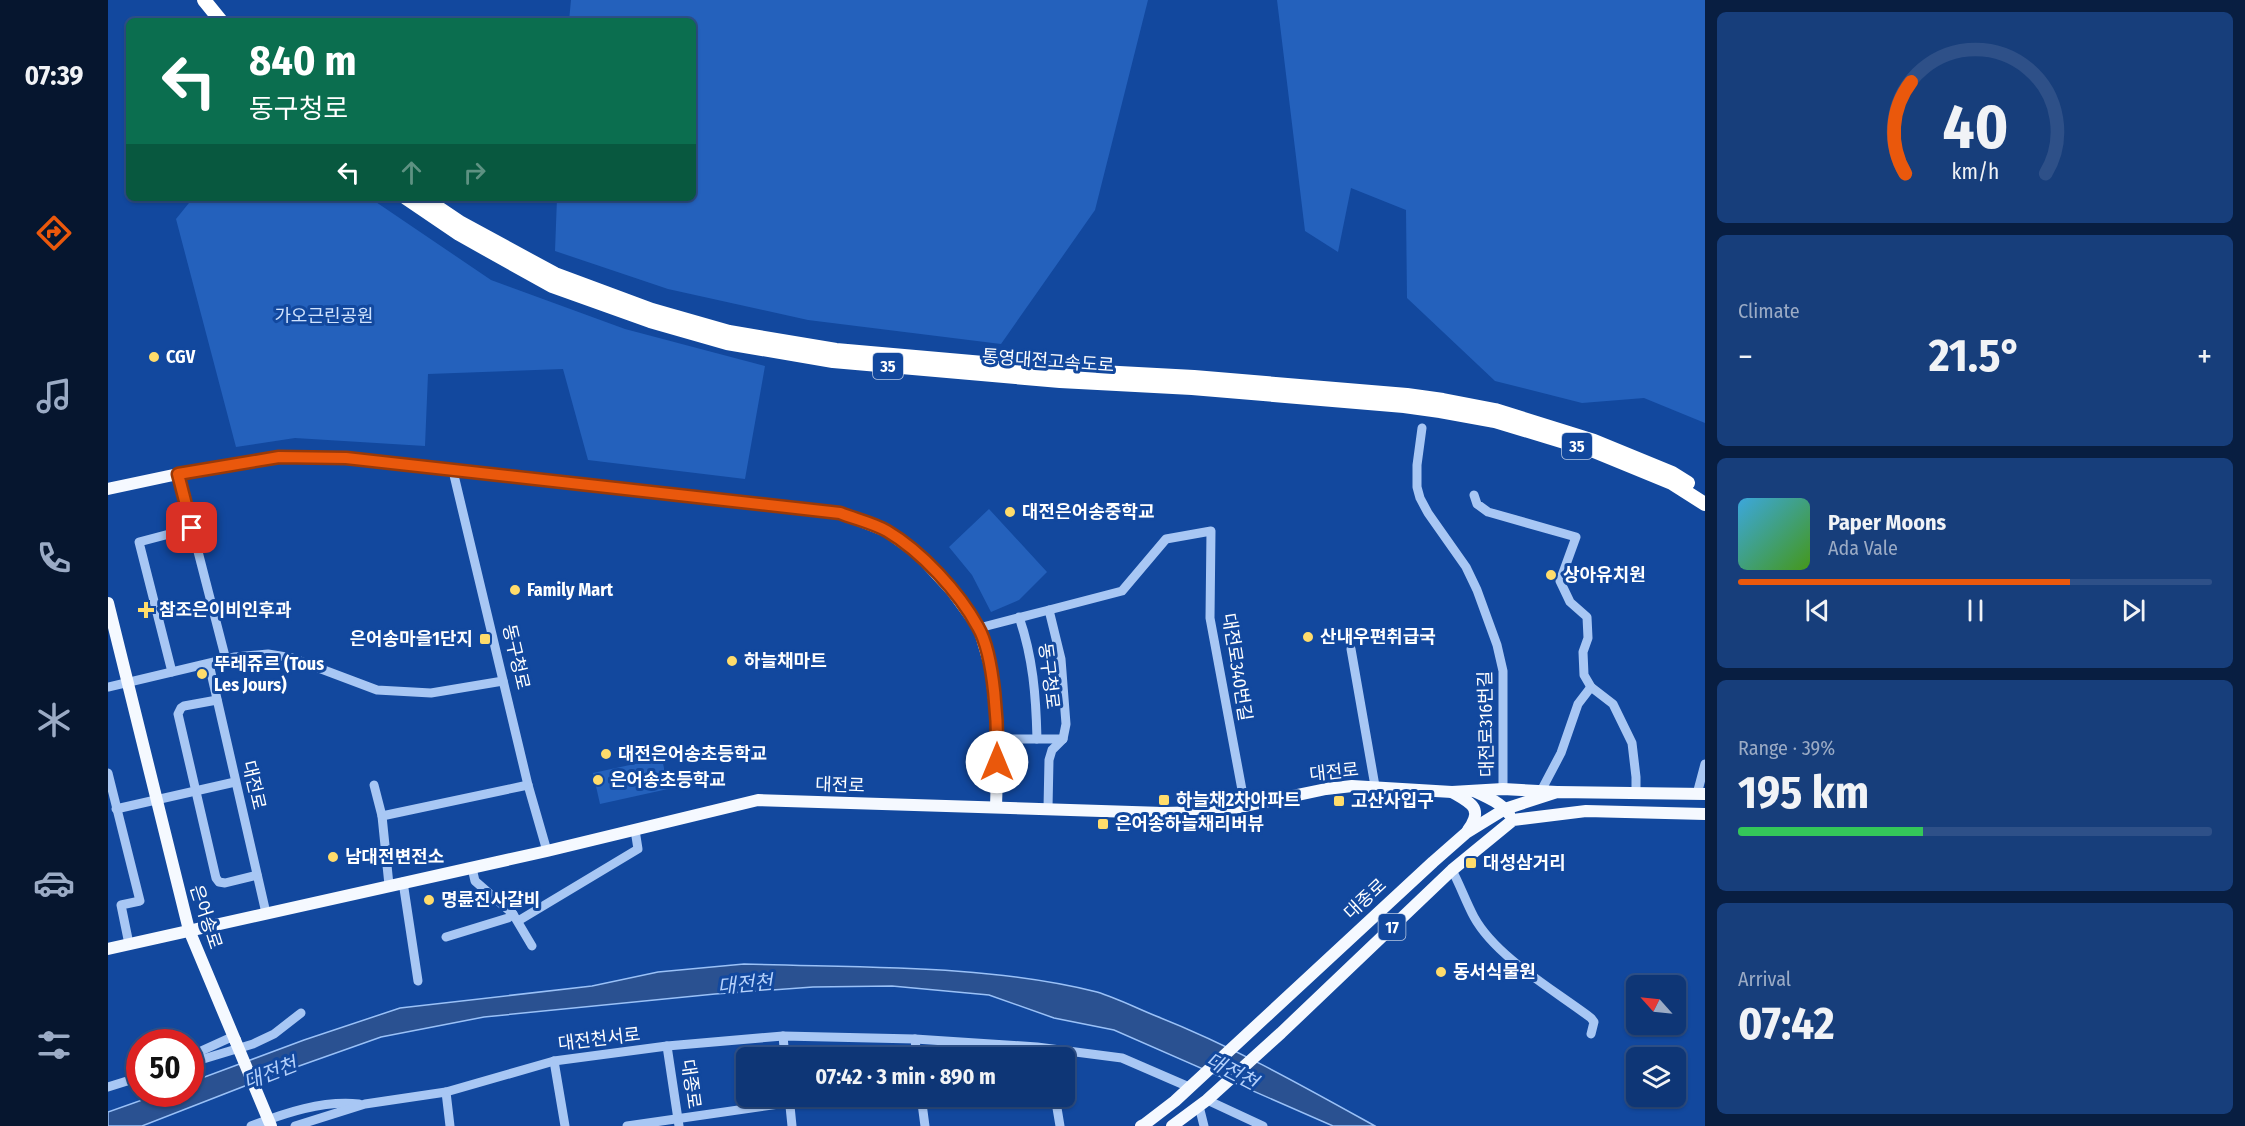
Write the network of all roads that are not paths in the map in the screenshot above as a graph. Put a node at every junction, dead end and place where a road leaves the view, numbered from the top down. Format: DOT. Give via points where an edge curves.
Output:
graph roads {
  1 [pos="195,0"];
  2 [pos="204,0"];
  3 [pos="208,18"];
  4 [pos="219,18"];
  5 [pos="410,201"];
  6 [pos="428,201"];
  7 [pos="1406,400"];
  8 [pos="1441,406"];
  9 [pos="1422,428"];
  10 [pos="453,471"];
  11 [pos="178,474"];
  12 [pos="108,489"];
  13 [pos="1705,494"];
  14 [pos="1474,495"];
  15 [pos="1705,504"];
  16 [pos="192,528"];
  17 [pos="108,603"];
  18 [pos="1049,610"];
  19 [pos="1019,617"];
  20 [pos="979,628"];
  21 [pos="1351,649"];
  22 [pos="226,660"];
  23 [pos="209,664"];
  24 [pos="172,672"];
  25 [pos="503,681"];
  26 [pos="127,683"];
  27 [pos="108,687"];
  28 [pos="1591,687"];
  29 [pos="217,699"];
  30 [pos="998,739"];
  31 [pos="1037,739"];
  32 [pos="1063,739"];
  33 [pos="1705,765"];
  34 [pos="108,773"];
  35 [pos="235,782"];
  36 [pos="374,784"];
  37 [pos="528,785"];
  38 [pos="1375,786"];
  39 [pos="1503,789"];
  40 [pos="1473,790"];
  41 [pos="195,791"];
  42 [pos="1540,791"];
  43 [pos="1452,792"];
  44 [pos="1557,792"];
  45 [pos="1636,794"];
  46 [pos="1701,794"];
  47 [pos="156,800"];
  48 [pos="1245,806"];
  49 [pos="996,807"];
  50 [pos="1048,808"];
  51 [pos="116,809"];
  52 [pos="1505,809"];
  53 [pos="1705,814"];
  54 [pos="382,816"];
  55 [pos="1513,820"];
  56 [pos="635,830"];
  57 [pos="1466,833"];
  58 [pos="547,851"];
  59 [pos="472,868"];
  60 [pos="1452,870"];
  61 [pos="257,875"];
  62 [pos="403,882"];
  63 [pos="389,885"];
  64 [pos="266,914"];
  65 [pos="516,918"];
  66 [pos="189,930"];
  67 [pos="446,936"];
  68 [pos="129,944"];
  69 [pos="532,946"];
  70 [pos="108,949"];
  71 [pos="418,981"];
  72 [pos="301,1013"];
  73 [pos="1591,1034"];
  74 [pos="783,1036"];
  75 [pos="235,1038"];
  76 [pos="915,1039"];
  77 [pos="667,1046"];
  78 [pos="784,1047"];
  79 [pos="916,1047"];
  80 [pos="992,1047"];
  81 [pos="204,1050"];
  82 [pos="1075,1055"];
  83 [pos="204,1059"];
  84 [pos="554,1061"];
  85 [pos="126,1081"];
  86 [pos="1190,1086"];
  87 [pos="108,1087"];
  88 [pos="446,1092"];
  89 [pos="1203,1103"];
  90 [pos="365,1104"];
  91 [pos="752,1107"];
  92 [pos="790,1107"];
  93 [pos="922,1107"];
  94 [pos="1057,1107"];
  95 [pos="330,1115"];
  96 [pos="678,1123"];
  97 [pos="251,1126"];
  98 [pos="272,1126"];
  99 [pos="295,1126"];
  100 [pos="333,1126"];
  101 [pos="450,1126"];
  102 [pos="565,1126"];
  103 [pos="627,1126"];
  104 [pos="792,1126"];
  105 [pos="925,1126"];
  106 [pos="1060,1126"];
  107 [pos="1140,1126"];
  108 [pos="1172,1126"];
  109 [pos="1204,1126"];
  110 [pos="1263,1126"];
  1 -- 3 [label="highway"];
  2 -- 4 [label="highway"];
  5 -- 7 [label="highway, 통영대전고속도로 / 35" via="459,234 552,286 727,343 833,361 1060,381"];
  6 -- 7 [label="highway, 통영대전고속도로 / 35" via="555,274 652,310 729,332 836,350 1194,377"];
  7 -- 8 [label="highway, 통영대전고속도로 / 35"];
  8 -- 13 [label="highway, 통영대전고속도로 / 35" via="1495,410 1594,441 1672,473"];
  8 -- 15 [label="highway, 통영대전고속도로 / 35" via="1593,451 1672,483"];
  9 -- 39 [label="street, 대전로316번길" via="1417,465 1420,498 1466,567 1497,645 1503,671"];
  10 -- 11 [label="main road" via="346,458 279,457"];
  10 -- 20 [label="main road" via="840,513 886,531 918,554"];
  10 -- 25 [label="street, 동구청로"];
  11 -- 12 [label="main road"];
  11 -- 16 [label="street"];
  14 -- 28 [label="street" via="1477,504 1488,512 1576,537 1560,581 1570,602 1587,617 1584,675"];
  16 -- 22 [label="street"];
  16 -- 24 [label="street" via="139,542"];
  17 -- 26 [label="main road, 은어송로"];
  18 -- 19 [label="street"];
  18 -- 32 [label="street" via="1061,659 1066,724"];
  18 -- 48 [label="street, 대전로340번길" via="1122,591 1166,539 1211,531 1210,618"];
  19 -- 20 [label="street"];
  19 -- 31 [label="street, 동구청로" via="1035,682"];
  20 -- 30 [label="main road" via="991,669"];
  21 -- 38 [label="street, 대전로"];
  22 -- 23 [label="street"];
  22 -- 25 [label="street" via="276,654 376,690 389,691 431,693"];
  23 -- 24 [label="street"];
  23 -- 29 [label="street, 대전로"];
  24 -- 26 [label="street"];
  25 -- 37 [label="street, 동구청로"];
  26 -- 27 [label="street"];
  26 -- 47 [label="main road, 은어송로"];
  28 -- 42 [label="street" via="1578,704 1561,753"];
  28 -- 45 [label="street" via="1613,704 1632,743"];
  29 -- 35 [label="street, 대전로"];
  29 -- 41 [label="street, 은어송로" via="184,706 178,714"];
  30 -- 31 [label="street"];
  30 -- 49 [label="main road"];
  31 -- 32 [label="street"];
  32 -- 50 [label="street" via="1052,750 1049,760"];
  33 -- 46 [label="street"];
  34 -- 51 [label="street"];
  35 -- 41 [label="street"];
  35 -- 61 [label="street, 대전로"];
  36 -- 54 [label="street"];
  37 -- 54 [label="street"];
  37 -- 58 [label="street, 동구청로"];
  38 -- 43 [label="main road, 대전로"];
  38 -- 48 [label="main road, 대전로" via="1326,789"];
  39 -- 40 [label="main road, 대전로"];
  39 -- 42 [label="main road, 대전로"];
  40 -- 43 [label="main road, 대전로"];
  40 -- 52 [label="main road"];
  41 -- 47 [label="street"];
  41 -- 61 [label="street, 은어송로" via="216,878 225,883"];
  42 -- 44 [label="main road, 대전로"];
  43 -- 57 [label="main road" via="1476,811"];
  44 -- 45 [label="main road, 17"];
  44 -- 52 [label="main road, 17"];
  45 -- 46 [label="main road, 17"];
  47 -- 51 [label="street"];
  47 -- 66 [label="main road, 은어송로"];
  48 -- 50 [label="main road, 대전로" via="1163,813"];
  49 -- 50 [label="main road, 대전로"];
  49 -- 56 [label="main road, 대전로" via="758,800"];
  51 -- 68 [label="street" via="140,901 121,905"];
  52 -- 55 [label="main road"];
  52 -- 57 [label="main road, 대종로 / 17"];
  53 -- 55 [label="main road" via="1586,811"];
  54 -- 63 [label="street"];
  55 -- 60 [label="main road, 17"];
  56 -- 58 [label="main road, 대전로"];
  56 -- 65 [label="street" via="638,849"];
  57 -- 86 [label="main road, 대종로 / 17"];
  58 -- 59 [label="main road, 대전로"];
  59 -- 62 [label="main road, 대전로"];
  59 -- 65 [label="street" via="475,880"];
  60 -- 73 [label="street" via="1474,917 1494,943 1591,1018"];
  60 -- 89 [label="main road, 17"];
  61 -- 64 [label="street, 대전로"];
  62 -- 63 [label="main road, 대전로"];
  62 -- 71 [label="street"];
  63 -- 64 [label="main road, 대전로"];
  64 -- 66 [label="main road, 대전로"];
  65 -- 67 [label="street"];
  65 -- 69 [label="street"];
  66 -- 68 [label="main road, 대전로"];
  66 -- 75 [label="main road, 은어송로"];
  68 -- 70 [label="main road, 대전로"];
  72 -- 83 [label="street" via="253,1044"];
  74 -- 76 [label="street, 대전천서로"];
  74 -- 77 [label="street, 대전천서로"];
  74 -- 78 [label="street"];
  75 -- 81 [label="street"];
  75 -- 98 [label="main road, 은어송로, bridge"];
  76 -- 79 [label="street"];
  76 -- 80 [label="street, 대전천서로"];
  77 -- 84 [label="street, 대전천서로"];
  77 -- 96 [label="street, 대종로"];
  82 -- 86 [label="street, 대전천서로" via="1122,1058"];
  84 -- 88 [label="street, 대전천서로"];
  84 -- 102 [label="street"];
  85 -- 87 [label="street"];
  86 -- 107 [label="main road, 17"];
  88 -- 90 [label="street, 대전천서로"];
  88 -- 101 [label="street"];
  89 -- 108 [label="main road, 17"];
  89 -- 109 [label="street"];
  89 -- 110 [label="street"];
  90 -- 95 [label="street, 대전천서로"];
  90 -- 97 [label="street" via="317,1106"];
  91 -- 96 [label="street"];
  92 -- 104 [label="street"];
  93 -- 105 [label="street"];
  94 -- 106 [label="street"];
  95 -- 99 [label="street, 대전천서로"];
  95 -- 100 [label="street"];
  96 -- 103 [label="street"];
}
